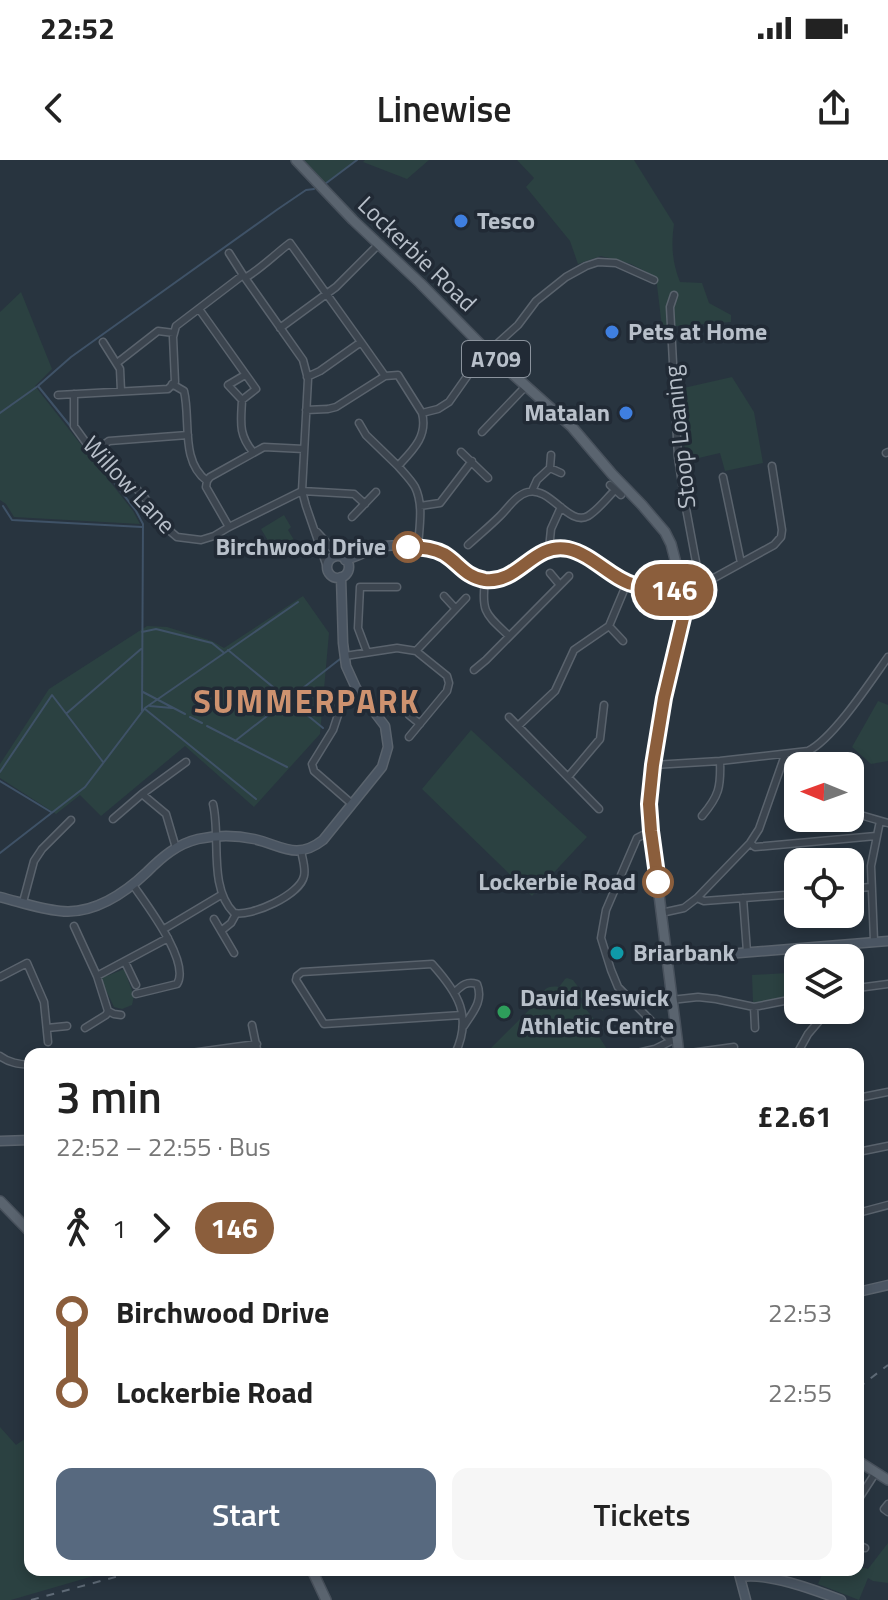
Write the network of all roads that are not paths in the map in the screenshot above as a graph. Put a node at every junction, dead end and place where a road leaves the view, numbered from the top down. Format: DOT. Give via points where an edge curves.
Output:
graph roads {
  1 [pos="296,160"];
  2 [pos="379,244"];
  3 [pos="229,253"];
  4 [pos="244,276"];
  5 [pos="654,280"];
  6 [pos="327,293"];
  7 [pos="674,295"];
  8 [pos="199,309"];
  9 [pos="280,328"];
  10 [pos="174,333"];
  11 [pos="103,342"];
  12 [pos="361,342"];
  13 [pos="484,355"];
  14 [pos="117,363"];
  15 [pos="245,375"];
  16 [pos="385,376"];
  17 [pos="307,377"];
  18 [pos="172,384"];
  19 [pos="525,387"];
  20 [pos="121,391"];
  21 [pos="74,394"];
  22 [pos="58,395"];
  23 [pos="242,400"];
  24 [pos="306,410"];
  25 [pos="422,413"];
  26 [pos="359,423"];
  27 [pos="482,432"];
  28 [pos="188,435"];
  29 [pos="366,435"];
  30 [pos="358,443"];
  31 [pos="304,449"];
  32 [pos="95,451"];
  33 [pos="253,452"];
  34 [pos="461,452"];
  35 [pos="551,455"];
  36 [pos="472,461"];
  37 [pos="398,466"];
  38 [pos="772,466"];
  39 [pos="550,468"];
  40 [pos="561,473"];
  41 [pos="723,477"];
  42 [pos="488,478"];
  43 [pos="207,481"];
  44 [pos="616,490"];
  45 [pos="302,491"];
  46 [pos="532,491"];
  47 [pos="376,492"];
  48 [pos="365,504"];
  49 [pos="420,506"];
  50 [pos="561,507"];
  51 [pos="352,517"];
  52 [pos="229,527"];
  53 [pos="315,529"];
  54 [pos="480,534"];
  55 [pos="487,541"];
  56 [pos="468,545"];
  57 [pos="418,547"];
  58 [pos="549,549"];
  59 [pos="342,558"];
  60 [pos="741,563"];
  61 [pos="327,567"];
  62 [pos="550,573"];
  63 [pos="569,576"];
  64 [pos="341,577"];
  65 [pos="699,578"];
  66 [pos="485,580"];
  67 [pos="677,580"];
  68 [pos="627,583"];
  69 [pos="560,585"];
  70 [pos="397,587"];
  71 [pos="444,596"];
  72 [pos="466,598"];
  73 [pos="455,608"];
  74 [pos="609,626"];
  75 [pos="509,636"];
  76 [pos="623,641"];
  77 [pos="416,651"];
  78 [pos="367,652"];
  79 [pos="345,656"];
  80 [pos="888,657"];
  81 [pos="486,660"];
  82 [pos="474,670"];
  83 [pos="488,670"];
  84 [pos="604,705"];
  85 [pos="339,712"];
  86 [pos="409,715"];
  87 [pos="509,717"];
  88 [pos="420,724"];
  89 [pos="518,726"];
  90 [pos="409,737"];
  91 [pos="802,752"];
  92 [pos="784,755"];
  93 [pos="784,758"];
  94 [pos="720,761"];
  95 [pos="186,762"];
  96 [pos="653,765"];
  97 [pos="568,777"];
  98 [pos="142,794"];
  99 [pos="213,804"];
  100 [pos="352,804"];
  101 [pos="599,809"];
  102 [pos="702,816"];
  103 [pos="864,816"];
  104 [pos="113,819"];
  105 [pos="71,820"];
  106 [pos="880,821"];
  107 [pos="888,823"];
  108 [pos="651,831"];
  109 [pos="215,836"];
  110 [pos="876,836"];
  111 [pos="750,843"];
  112 [pos="176,848"];
  113 [pos="301,850"];
  114 [pos="133,885"];
  115 [pos="870,887"];
  116 [pos="864,888"];
  117 [pos="221,895"];
  118 [pos="784,895"];
  119 [pos="0,897"];
  120 [pos="697,898"];
  121 [pos="743,898"];
  122 [pos="23,902"];
  123 [pos="661,913"];
  124 [pos="236,914"];
  125 [pos="214,919"];
  126 [pos="74,926"];
  127 [pos="164,929"];
  128 [pos="221,931"];
  129 [pos="168,938"];
  130 [pos="874,941"];
  131 [pos="888,941"];
  132 [pos="747,952"];
  133 [pos="234,953"];
  134 [pos="666,959"];
  135 [pos="125,962"];
  136 [pos="97,976"];
  137 [pos="0,977"];
  138 [pos="888,984"];
  139 [pos="136,985"];
  140 [pos="864,987"];
  141 [pos="455,992"];
  142 [pos="136,994"];
  143 [pos="671,1000"];
  144 [pos="784,1001"];
  145 [pos="754,1007"];
  146 [pos="108,1011"];
  147 [pos="121,1015"];
  148 [pos="462,1015"];
  149 [pos="816,1024"];
  150 [pos="252,1025"];
  151 [pos="67,1026"];
  152 [pos="464,1026"];
  153 [pos="47,1028"];
  154 [pos="85,1028"];
  155 [pos="755,1028"];
  156 [pos="674,1041"];
  157 [pos="48,1042"];
  158 [pos="257,1044"];
  159 [pos="734,1047"];
  160 [pos="228,1048"];
  161 [pos="257,1048"];
  162 [pos="457,1048"];
  163 [pos="657,1048"];
  164 [pos="678,1048"];
  165 [pos="726,1048"];
  166 [pos="800,1048"];
  167 [pos="0,1056"];
  168 [pos="24,1065"];
  169 [pos="888,1092"];
  170 [pos="864,1097"];
  171 [pos="24,1140"];
  172 [pos="0,1141"];
  173 [pos="888,1146"];
  174 [pos="864,1151"];
  175 [pos="0,1201"];
  176 [pos="888,1205"];
  177 [pos="864,1211"];
  178 [pos="24,1226"];
  179 [pos="888,1285"];
  180 [pos="864,1291"];
  181 [pos="864,1465"];
  182 [pos="876,1472"];
  183 [pos="888,1480"];
  184 [pos="864,1491"];
  185 [pos="888,1504"];
  186 [pos="888,1512"];
  187 [pos="315,1576"];
  188 [pos="740,1576"];
  189 [pos="754,1576"];
  190 [pos="326,1600"];
  191 [pos="746,1600"];
  192 [pos="841,1600"];
  1 -- 2 [label="main road, Lockerbie Road / A709"];
  2 -- 6 [label="street"];
  2 -- 13 [label="main road, Lockerbie Road / A709"];
  3 -- 4 [label="street"];
  4 -- 6 [label="street" via="290,243"];
  4 -- 8 [label="street"];
  4 -- 9 [label="street"];
  5 -- 13 [label="street" via="616,263 586,266 536,301"];
  6 -- 9 [label="street"];
  6 -- 12 [label="street"];
  7 -- 65 [label="street, Stoop Loaning" via="670,307 678,457"];
  8 -- 10 [label="street"];
  8 -- 15 [label="street"];
  9 -- 17 [label="street" via="303,360"];
  10 -- 14 [label="street" via="158,331"];
  10 -- 18 [label="street"];
  11 -- 14 [label="street"];
  12 -- 16 [label="street"];
  12 -- 17 [label="street"];
  13 -- 19 [label="main road, Lockerbie Road / A709"];
  13 -- 25 [label="street" via="449,402"];
  14 -- 20 [label="street"];
  15 -- 23 [label="street" via="256,389"];
  15 -- 23 [label="street" via="228,385"];
  16 -- 24 [label="street" via="336,407"];
  16 -- 25 [label="street" via="398,375"];
  17 -- 24 [label="street"];
  18 -- 20 [label="street" via="168,389"];
  18 -- 28 [label="street" via="184,391"];
  19 -- 27 [label="street"];
  19 -- 67 [label="main road, Lockerbie Road / A709" via="572,427 665,532"];
  20 -- 21 [label="street"];
  21 -- 22 [label="street"];
  21 -- 32 [label="street, Willow Lane" via="74,426"];
  23 -- 33 [label="street" via="241,433"];
  24 -- 31 [label="street"];
  25 -- 37 [label="street" via="419,443"];
  26 -- 29 [label="street"];
  28 -- 32 [label="street" via="109,441"];
  28 -- 43 [label="street" via="192,460"];
  29 -- 30 [label="street"];
  29 -- 37 [label="street"];
  31 -- 33 [label="street" via="264,447"];
  31 -- 45 [label="street"];
  32 -- 52 [label="street, Willow Lane" via="143,495 177,537 201,540"];
  33 -- 43 [label="street"];
  34 -- 36 [label="street"];
  35 -- 39 [label="street"];
  36 -- 42 [label="street"];
  36 -- 49 [label="street" via="440,503"];
  37 -- 49 [label="street" via="415,487"];
  38 -- 60 [label="street" via="781,537"];
  39 -- 40 [label="street"];
  39 -- 46 [label="street"];
  41 -- 60 [label="street"];
  43 -- 52 [label="street"];
  44 -- 50 [label="street" via="585,518"];
  45 -- 48 [label="street" via="354,494"];
  45 -- 52 [label="street, Willow Lane"];
  45 -- 53 [label="street"];
  46 -- 50 [label="street"];
  46 -- 54 [label="street" via="520,495"];
  47 -- 48 [label="street"];
  48 -- 51 [label="street"];
  49 -- 57 [label="street"];
  50 -- 58 [label="street"];
  53 -- 59 [label="street"];
  53 -- 61 [label="street"];
  54 -- 55 [label="street"];
  54 -- 56 [label="street"];
  57 -- 59 [label="street" via="380,547"];
  57 -- 66 [label="street" via="444,554 463,571"];
  58 -- 66 [label="street" via="502,579"];
  58 -- 68 [label="street" via="578,552"];
  59 -- 61 [label="street" via="329,560"];
  59 -- 64 [label="street" via="348,570"];
  60 -- 65 [label="street" via="714,578"];
  61 -- 64 [label="street" via="331,576"];
  62 -- 69 [label="street"];
  63 -- 69 [label="street"];
  64 -- 79 [label="street"];
  65 -- 67 [label="street"];
  66 -- 75 [label="street" via="486,612"];
  67 -- 68 [label="street"];
  67 -- 96 [label="main road" via="683,618"];
  68 -- 74 [label="street"];
  69 -- 75 [label="street"];
  70 -- 78 [label="street" via="360,587 358,628"];
  71 -- 73 [label="street"];
  72 -- 73 [label="street"];
  73 -- 77 [label="street"];
  74 -- 76 [label="street"];
  74 -- 89 [label="street" via="574,650 555,691"];
  75 -- 81 [label="street"];
  77 -- 78 [label="street"];
  77 -- 88 [label="street" via="449,683"];
  78 -- 79 [label="street"];
  79 -- 100 [label="street" via="356,688 388,736 382,767"];
  80 -- 91 [label="street" via="816,747"];
  81 -- 82 [label="street"];
  81 -- 83 [label="street"];
  84 -- 97 [label="street" via="600,739"];
  85 -- 100 [label="street" via="312,764"];
  86 -- 88 [label="street"];
  87 -- 89 [label="street"];
  88 -- 90 [label="street"];
  89 -- 97 [label="street"];
  92 -- 94 [label="street"];
  93 -- 111 [label="street"];
  94 -- 96 [label="street"];
  94 -- 102 [label="street" via="720,784"];
  95 -- 98 [label="street"];
  96 -- 108 [label="main road"];
  97 -- 101 [label="street"];
  98 -- 104 [label="street"];
  98 -- 112 [label="street" via="166,814"];
  99 -- 109 [label="street"];
  100 -- 113 [label="street" via="323,840"];
  103 -- 106 [label="street"];
  105 -- 122 [label="street" via="34,861"];
  106 -- 107 [label="street"];
  106 -- 110 [label="street"];
  108 -- 123 [label="main road"];
  108 -- 156 [label="street" via="637,838 606,910 601,938 618,987"];
  109 -- 112 [label="street"];
  109 -- 113 [label="street"];
  109 -- 117 [label="street"];
  110 -- 111 [label="street" via="755,847"];
  110 -- 115 [label="street"];
  111 -- 120 [label="street"];
  112 -- 114 [label="street"];
  113 -- 124 [label="street" via="304,876 295,890 285,899"];
  114 -- 122 [label="street" via="106,902 71,912"];
  114 -- 127 [label="street"];
  115 -- 116 [label="street"];
  115 -- 130 [label="street"];
  117 -- 124 [label="street"];
  117 -- 127 [label="street"];
  118 -- 121 [label="street"];
  119 -- 122 [label="street"];
  120 -- 121 [label="street"];
  120 -- 123 [label="street" via="684,908"];
  121 -- 132 [label="street"];
  123 -- 134 [label="main road"];
  124 -- 128 [label="street"];
  125 -- 128 [label="street"];
  126 -- 136 [label="street"];
  127 -- 129 [label="street"];
  128 -- 133 [label="street"];
  129 -- 135 [label="street"];
  129 -- 142 [label="street" via="181,979"];
  130 -- 131 [label="street"];
  130 -- 132 [label="street"];
  132 -- 134 [label="street"];
  134 -- 143 [label="main road"];
  135 -- 136 [label="street"];
  135 -- 139 [label="street"];
  136 -- 146 [label="street"];
  137 -- 153 [label="street" via="27,963 44,1002"];
  138 -- 140 [label="street"];
  141 -- 148 [label="street"];
  141 -- 148 [label="street" via="432,964 302,972 296,980 320,1021 328,1025"];
  141 -- 152 [label="street" via="471,982 480,991"];
  143 -- 145 [label="street" via="698,997"];
  143 -- 156 [label="main road"];
  144 -- 145 [label="street"];
  145 -- 155 [label="street"];
  146 -- 147 [label="street"];
  146 -- 154 [label="street"];
  148 -- 152 [label="street"];
  149 -- 166 [label="street"];
  150 -- 158 [label="street"];
  151 -- 153 [label="street"];
  152 -- 162 [label="street"];
  153 -- 157 [label="street"];
  156 -- 163 [label="street"];
  156 -- 164 [label="main road"];
  158 -- 160 [label="street"];
  158 -- 161 [label="street"];
  159 -- 165 [label="street"];
  167 -- 168 [label="street"];
  169 -- 170 [label="street"];
  171 -- 172 [label="street"];
  173 -- 174 [label="street"];
  175 -- 178 [label="main road"];
  176 -- 177 [label="street"];
  179 -- 180 [label="street"];
  181 -- 182 [label="main road"];
  182 -- 183 [label="main road"];
  182 -- 184 [label="street"];
  185 -- 186 [label="street"];
  187 -- 190 [label="main road"];
  188 -- 191 [label="street"];
  189 -- 192 [label="street"];
}
